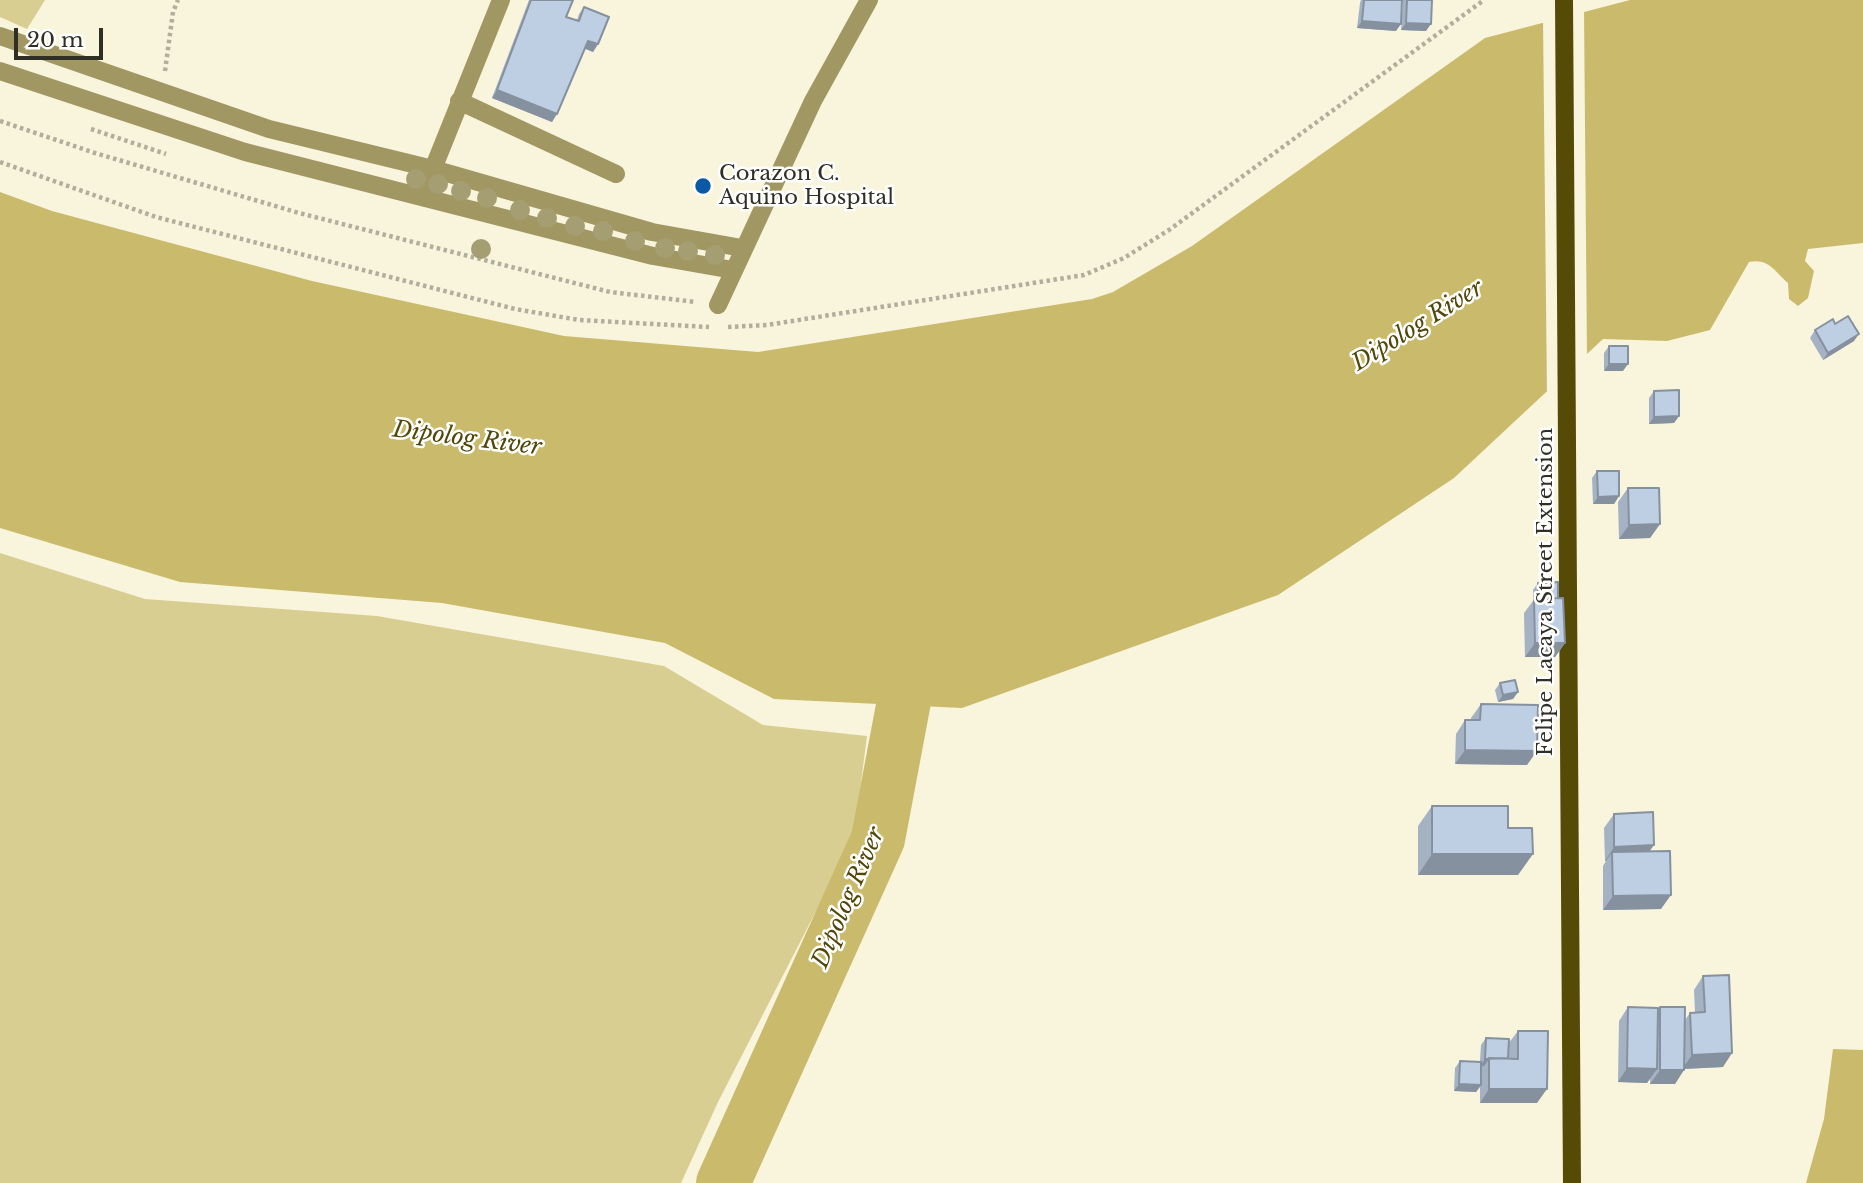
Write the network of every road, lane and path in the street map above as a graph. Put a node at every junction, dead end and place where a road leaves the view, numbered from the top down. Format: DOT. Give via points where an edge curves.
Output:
graph roads {
  1 [pos="178,0"];
  2 [pos="501,0"];
  3 [pos="869,0"];
  4 [pos="1564,5"];
  5 [pos="0,36"];
  6 [pos="0,71"];
  7 [pos="156,91"];
  8 [pos="459,101"];
  9 [pos="0,121"];
  10 [pos="433,169"];
  11 [pos="616,174"];
  12 [pos="425,197"];
  13 [pos="742,248"];
  14 [pos="733,270"];
  15 [pos="718,305"];
  16 [pos="1572,1183"];
  1 -- 7 [label="path" via="167,65"];
  2 -- 8 [label="street"];
  3 -- 13 [label="street"];
  4 -- 16 [label="main road, Felipe Lacaya Street Extension"];
  5 -- 7 [label="street"];
  6 -- 12 [label="street" via="244,152"];
  7 -- 10 [label="street" via="270,129"];
  8 -- 10 [label="street"];
  8 -- 11 [label="street"];
  9 -- 15 [label="path" via="299,213 610,292"];
  10 -- 12 [label="street"];
  10 -- 13 [label="street" via="652,232"];
  12 -- 14 [label="street" via="653,256"];
  13 -- 14 [label="street"];
  14 -- 15 [label="street"];
}
